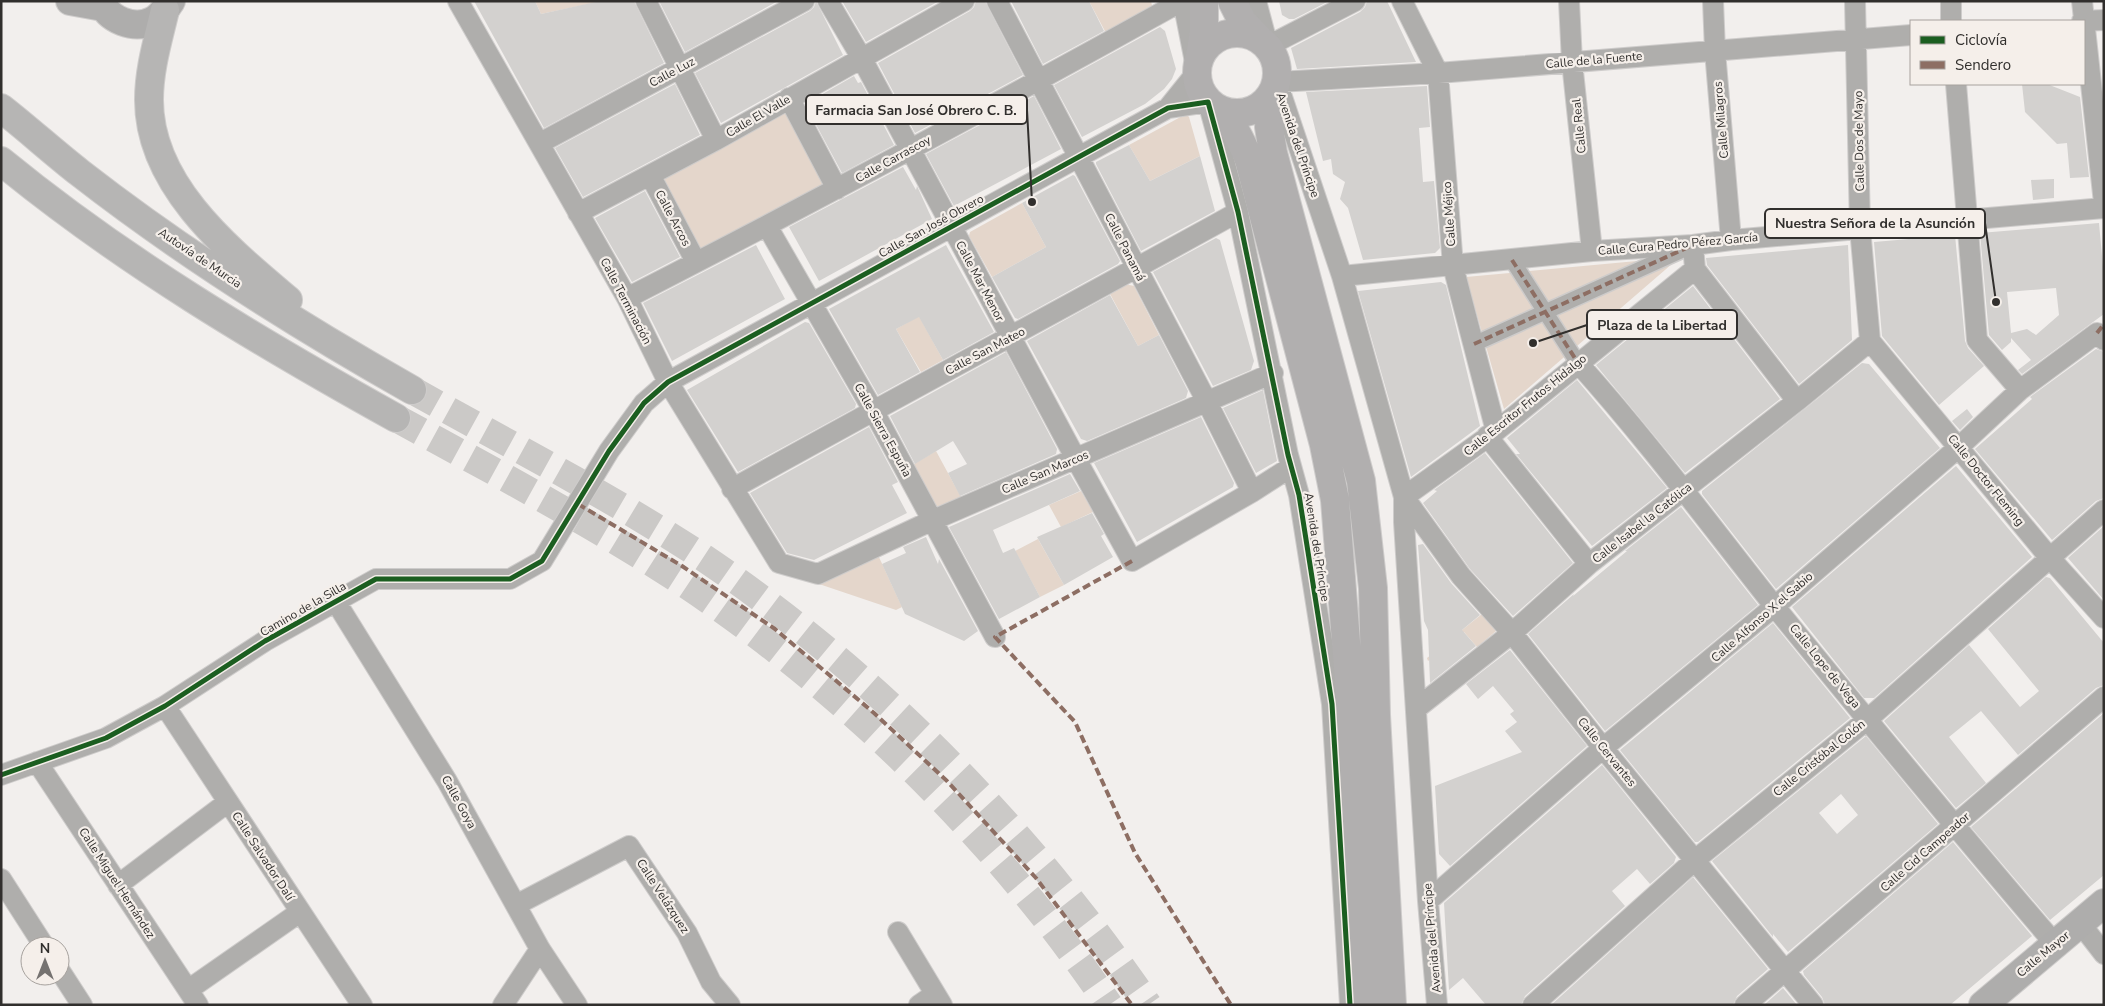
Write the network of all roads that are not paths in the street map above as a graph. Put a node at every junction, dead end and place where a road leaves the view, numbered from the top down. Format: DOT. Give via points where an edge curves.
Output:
graph roads {
  1 [pos="70,1"];
  2 [pos="458,1"];
  3 [pos="646,1"];
  4 [pos="804,1"];
  5 [pos="828,1"];
  6 [pos="964,1"];
  7 [pos="997,1"];
  8 [pos="1183,1"];
  9 [pos="1204,1"];
  10 [pos="1232,1"];
  11 [pos="1256,1"];
  12 [pos="1355,1"];
  13 [pos="1402,1"];
  14 [pos="1568,1"];
  15 [pos="1713,1"];
  16 [pos="1855,1"];
  17 [pos="1951,1"];
  18 [pos="102,4"];
  19 [pos="168,6"];
  20 [pos="2088,16"];
  21 [pos="1951,20"];
  22 [pos="1910,35"];
  23 [pos="1857,40"];
  24 [pos="1264,43"];
  25 [pos="1715,51"];
  26 [pos="861,57"];
  27 [pos="1572,62"];
  28 [pos="1198,64"];
  29 [pos="680,67"];
  30 [pos="1438,73"];
  31 [pos="1038,82"];
  32 [pos="1956,85"];
  33 [pos="1275,87"];
  34 [pos="789,98"];
  35 [pos="1213,105"];
  36 [pos="1,108"];
  37 [pos="1168,108"];
  38 [pos="716,140"];
  39 [pos="540,143"];
  40 [pos="910,149"];
  41 [pos="1079,157"];
  42 [pos="1,161"];
  43 [pos="650,175"];
  44 [pos="837,190"];
  45 [pos="2104,203"];
  46 [pos="2104,208"];
  47 [pos="1238,212"];
  48 [pos="578,213"];
  49 [pos="1968,218"];
  50 [pos="767,226"];
  51 [pos="951,226"];
  52 [pos="1860,228"];
  53 [pos="1731,240"];
  54 [pos="1693,245"];
  55 [pos="1592,251"];
  56 [pos="1512,260"];
  57 [pos="696,262"];
  58 [pos="1453,266"];
  59 [pos="1136,268"];
  60 [pos="1695,269"];
  61 [pos="1342,276"];
  62 [pos="627,298"];
  63 [pos="811,304"];
  64 [pos="1545,312"];
  65 [pos="2101,332"];
  66 [pos="1011,338"];
  67 [pos="1870,341"];
  68 [pos="1474,344"];
  69 [pos="362,362"];
  70 [pos="1578,363"];
  71 [pos="1273,373"];
  72 [pos="668,382"];
  73 [pos="412,390"];
  74 [pos="2020,390"];
  75 [pos="1206,400"];
  76 [pos="1797,401"];
  77 [pos="873,410"];
  78 [pos="396,418"];
  79 [pos="1492,433"];
  80 [pos="1959,447"];
  81 [pos="1076,459"];
  82 [pos="1291,467"];
  83 [pos="732,489"];
  84 [pos="1683,490"];
  85 [pos="1252,492"];
  86 [pos="1404,497"];
  87 [pos="2104,510"];
  88 [pos="931,521"];
  89 [pos="2049,557"];
  90 [pos="1589,564"];
  91 [pos="818,574"];
  92 [pos="336,602"];
  93 [pos="1775,606"];
  94 [pos="2104,618"];
  95 [pos="1512,633"];
  96 [pos="995,637"];
  97 [pos="2104,697"];
  98 [pos="165,706"];
  99 [pos="1417,708"];
  100 [pos="1868,719"];
  101 [pos="1603,748"];
  102 [pos="37,762"];
  103 [pos="1,775"];
  104 [pos="228,802"];
  105 [pos="1955,826"];
  106 [pos="1695,860"];
  107 [pos="1,879"];
  108 [pos="118,885"];
  109 [pos="1428,901"];
  110 [pos="2104,903"];
  111 [pos="516,905"];
  112 [pos="300,912"];
  113 [pos="2080,923"];
  114 [pos="898,932"];
  115 [pos="38,936"];
  116 [pos="2056,944"];
  117 [pos="540,949"];
  118 [pos="2104,954"];
  119 [pos="1784,972"];
  120 [pos="70,986"];
  121 [pos="193,997"];
  122 [pos="939,999"];
  123 [pos="1989,1003"];
  124 [pos="82,1005"];
  125 [pos="362,1005"];
  126 [pos="504,1005"];
  127 [pos="577,1005"];
  128 [pos="730,1005"];
  129 [pos="919,1005"];
  130 [pos="1350,1005"];
  131 [pos="1368,1005"];
  132 [pos="1392,1005"];
  133 [pos="1437,1005"];
  134 [pos="1533,1005"];
  135 [pos="1745,1005"];
  136 [pos="1813,1005"];
  1 -- 18 [label="main road"];
  2 -- 39 [label="street, Calle Terminación"];
  3 -- 29 [label="street"];
  4 -- 29 [label="street, Calle Luz"];
  5 -- 26 [label="street, Calle Mar Menor"];
  6 -- 26 [label="street, Calle El Valle"];
  7 -- 31 [label="street, Calle Panamá"];
  8 -- 28 [label="street"];
  8 -- 31 [label="street, Calle Carrascoy"];
  9 -- 28 [label="main road" via="1204,31"];
  10 -- 24 [label="main road" via="1242,21"];
  11 -- 24 [label="street"];
  12 -- 24 [label="street"];
  13 -- 30 [label="street, Calle Méjico"];
  14 -- 27 [label="street, Calle Real"];
  15 -- 25 [label="street, Calle Milagros"];
  16 -- 23 [label="street, Calle Dos de Mayo"];
  17 -- 21 [label="street"];
  18 -- 19 [label="main road" via="116,19 133,24 151,21"];
  19 -- 69 [label="highway" via="151,70 149,102 154,135 165,167 181,195 207,227 265,281"];
  20 -- 45 [label="street"];
  22 -- 23 [label="street, Calle de la Fuente"];
  23 -- 25 [label="street, Calle de la Fuente"];
  23 -- 52 [label="street, Calle Dos de Mayo"];
  24 -- 28 [label="main road" via="1248,34 1226,34 1206,47"];
  24 -- 33 [label="main road" via="1277,63"];
  25 -- 27 [label="street, Calle de la Fuente"];
  25 -- 53 [label="street, Calle Milagros"];
  26 -- 34 [label="street, Calle El Valle"];
  26 -- 40 [label="street, Calle Mar Menor"];
  27 -- 30 [label="street, Calle de la Fuente"];
  27 -- 55 [label="street, Calle Real"];
  28 -- 35 [label="main road" via="1198,83"];
  28 -- 37 [label="street, Calle San José Obrero"];
  29 -- 38 [label="street"];
  29 -- 39 [label="street, Calle Luz"];
  30 -- 33 [label="street, Calle de la Fuente"];
  30 -- 58 [label="street, Calle Méjico"];
  31 -- 40 [label="street, Calle Carrascoy"];
  31 -- 41 [label="street, Calle Panamá"];
  32 -- 49 [label="street"];
  33 -- 35 [label="main road" via="1258,108 1248,112 1227,112"];
  33 -- 61 [label="street, Avenida del Príncipe"];
  33 -- 132 [label="main road, Avenida del Príncipe" via="1269,127 1273,154 1361,480 1373,588 1376,715"];
  34 -- 38 [label="street, Calle El Valle"];
  34 -- 44 [label="street"];
  35 -- 37 [label="street, Calle San José Obrero"];
  35 -- 47 [label="street, Avenida del Príncipe"];
  35 -- 131 [label="main road, Avenida del Príncipe" via="1231,122 1249,160 1324,444 1335,500 1351,706"];
  36 -- 69 [label="highway, Autovía de Murcia" via="155,228 223,275"];
  37 -- 41 [label="street, Calle San José Obrero"];
  38 -- 43 [label="street, Calle El Valle"];
  39 -- 48 [label="street, Calle Terminación"];
  40 -- 44 [label="street, Calle Carrascoy"];
  40 -- 51 [label="street, Calle Mar Menor"];
  41 -- 51 [label="street, Calle San José Obrero"];
  41 -- 59 [label="street, Calle Panamá"];
  42 -- 78 [label="highway" via="52,203 134,260"];
  43 -- 48 [label="street, Calle El Valle"];
  43 -- 57 [label="street, Calle Arcos"];
  44 -- 50 [label="street, Calle Carrascoy"];
  46 -- 49 [label="street, Calle Cura Pedro Pérez García"];
  47 -- 59 [label="street, Calle San Mateo"];
  47 -- 71 [label="street, Avenida del Príncipe"];
  48 -- 62 [label="street, Calle Terminación"];
  49 -- 52 [label="street, Calle Cura Pedro Pérez García"];
  49 -- 74 [label="street" via="1977,340"];
  50 -- 57 [label="street, Calle Carrascoy"];
  50 -- 63 [label="street, Calle Sierra Espuña"];
  51 -- 63 [label="street, Calle San José Obrero"];
  51 -- 66 [label="street, Calle Mar Menor"];
  52 -- 53 [label="street, Calle Cura Pedro Pérez García"];
  52 -- 67 [label="street, Calle Dos de Mayo"];
  53 -- 54 [label="street, Calle Cura Pedro Pérez García"];
  54 -- 55 [label="street, Calle Cura Pedro Pérez García"];
  54 -- 60 [label="street"];
  54 -- 64 [label="street"];
  55 -- 56 [label="street, Calle Cura Pedro Pérez García"];
  56 -- 58 [label="street, Calle Cura Pedro Pérez García"];
  56 -- 64 [label="street"];
  57 -- 62 [label="street, Calle Carrascoy"];
  58 -- 61 [label="street, Calle Cura Pedro Pérez García"];
  58 -- 68 [label="street, Calle Méjico"];
  59 -- 66 [label="street, Calle San Mateo"];
  59 -- 75 [label="street, Calle Panamá"];
  60 -- 70 [label="street, Calle Escritor Frutos Hidalgo"];
  60 -- 76 [label="street"];
  61 -- 86 [label="street, Avenida del Príncipe"];
  62 -- 72 [label="street, Calle Terminación"];
  63 -- 72 [label="street, Calle San José Obrero"];
  63 -- 77 [label="street, Calle Sierra Espuña"];
  64 -- 68 [label="street"];
  64 -- 70 [label="street"];
  65 -- 74 [label="street, Calle Alfonso X el Sabio"];
  66 -- 77 [label="street, Calle San Mateo"];
  66 -- 81 [label="street, Calle Mar Menor"];
  67 -- 76 [label="street, Calle Isabel la Católica"];
  67 -- 80 [label="street, Calle Doctor Fleming"];
  68 -- 79 [label="street, Calle Méjico"];
  69 -- 73 [label="highway, Autovía de Murcia"];
  70 -- 79 [label="street, Calle Escritor Frutos Hidalgo"];
  70 -- 84 [label="street, Calle Lope de Vega" via="1619,408"];
  71 -- 75 [label="street, Calle San Marcos"];
  71 -- 82 [label="street, Avenida del Príncipe"];
  72 -- 83 [label="street, Calle Terminación"];
  72 -- 92 [label="street, Camino de la Silla" via="644,403 609,450 542,561 510,579 376,579"];
  74 -- 80 [label="street, Calle Alfonso X el Sabio"];
  75 -- 81 [label="street, Calle San Marcos"];
  75 -- 85 [label="street, Calle Panamá"];
  76 -- 84 [label="street, Calle Isabel la Católica"];
  77 -- 83 [label="street, Calle San Mateo"];
  77 -- 88 [label="street, Calle Sierra Espuña"];
  79 -- 86 [label="street, Calle Escritor Frutos Hidalgo"];
  79 -- 90 [label="street"];
  80 -- 89 [label="street, Calle Doctor Fleming"];
  80 -- 93 [label="street, Calle Alfonso X el Sabio"];
  81 -- 85 [label="street, Calle Mar Menor" via="1132,561"];
  81 -- 88 [label="street, Calle San Marcos"];
  82 -- 85 [label="street"];
  82 -- 130 [label="street, Avenida del Príncipe" via="1299,496 1332,704"];
  83 -- 91 [label="street, Calle Terminación" via="779,563"];
  84 -- 90 [label="street, Calle Isabel la Católica"];
  84 -- 93 [label="street, Calle Lope de Vega"];
  86 -- 95 [label="street, Calle Cervantes" via="1461,576"];
  86 -- 99 [label="street, Avenida del Príncipe"];
  87 -- 89 [label="street, Calle Cristóbal Colón"];
  88 -- 91 [label="street, Calle San Marcos"];
  88 -- 96 [label="street, Calle Sierra Espuña"];
  89 -- 94 [label="street, Calle Doctor Fleming"];
  89 -- 100 [label="street, Calle Cristóbal Colón"];
  90 -- 95 [label="street, Calle Isabel la Católica"];
  92 -- 98 [label="street, Camino de la Silla" via="265,641"];
  92 -- 111 [label="street, Calle Goya" via="448,781"];
  93 -- 100 [label="street, Calle Lope de Vega"];
  93 -- 101 [label="street, Calle Alfonso X el Sabio"];
  95 -- 99 [label="street, Calle Isabel la Católica"];
  95 -- 101 [label="street, Calle Cervantes"];
  97 -- 105 [label="street, Calle Cid Campeador"];
  98 -- 102 [label="street, Camino de la Silla" via="106,738"];
  98 -- 104 [label="street, Calle Salvador Dalí"];
  99 -- 109 [label="street, Avenida del Príncipe"];
  100 -- 105 [label="street, Calle Lope de Vega"];
  100 -- 106 [label="street, Calle Cristóbal Colón"];
  101 -- 106 [label="street, Calle Cervantes"];
  101 -- 109 [label="street, Calle Alfonso X el Sabio"];
  102 -- 103 [label="street, Camino de la Silla"];
  102 -- 108 [label="street, Calle Miguel Hernández"];
  104 -- 108 [label="street"];
  104 -- 112 [label="street, Calle Salvador Dalí"];
  105 -- 116 [label="street, Calle Lope de Vega"];
  105 -- 119 [label="street, Calle Cid Campeador"];
  106 -- 119 [label="street, Calle Cervantes"];
  106 -- 134 [label="street, Calle Cristóbal Colón"];
  107 -- 115 [label="street"];
  108 -- 121 [label="street, Calle Miguel Hernández"];
  109 -- 133 [label="street, Avenida del Príncipe"];
  110 -- 113 [label="main road, Calle Mayor"];
  111 -- 117 [label="street, Calle Goya"];
  111 -- 128 [label="street, Calle Velázquez" via="629,846 687,933 711,982"];
  112 -- 121 [label="street"];
  112 -- 125 [label="street, Calle Salvador Dalí"];
  113 -- 116 [label="main road, Calle Mayor"];
  113 -- 118 [label="street"];
  114 -- 122 [label="street"];
  116 -- 123 [label="main road, Calle Mayor"];
  117 -- 126 [label="street"];
  117 -- 127 [label="street, Calle Goya"];
  119 -- 135 [label="street, Calle Cid Campeador"];
  119 -- 136 [label="street, Calle Cervantes"];
  120 -- 124 [label="street"];
  122 -- 129 [label="street"];
}
